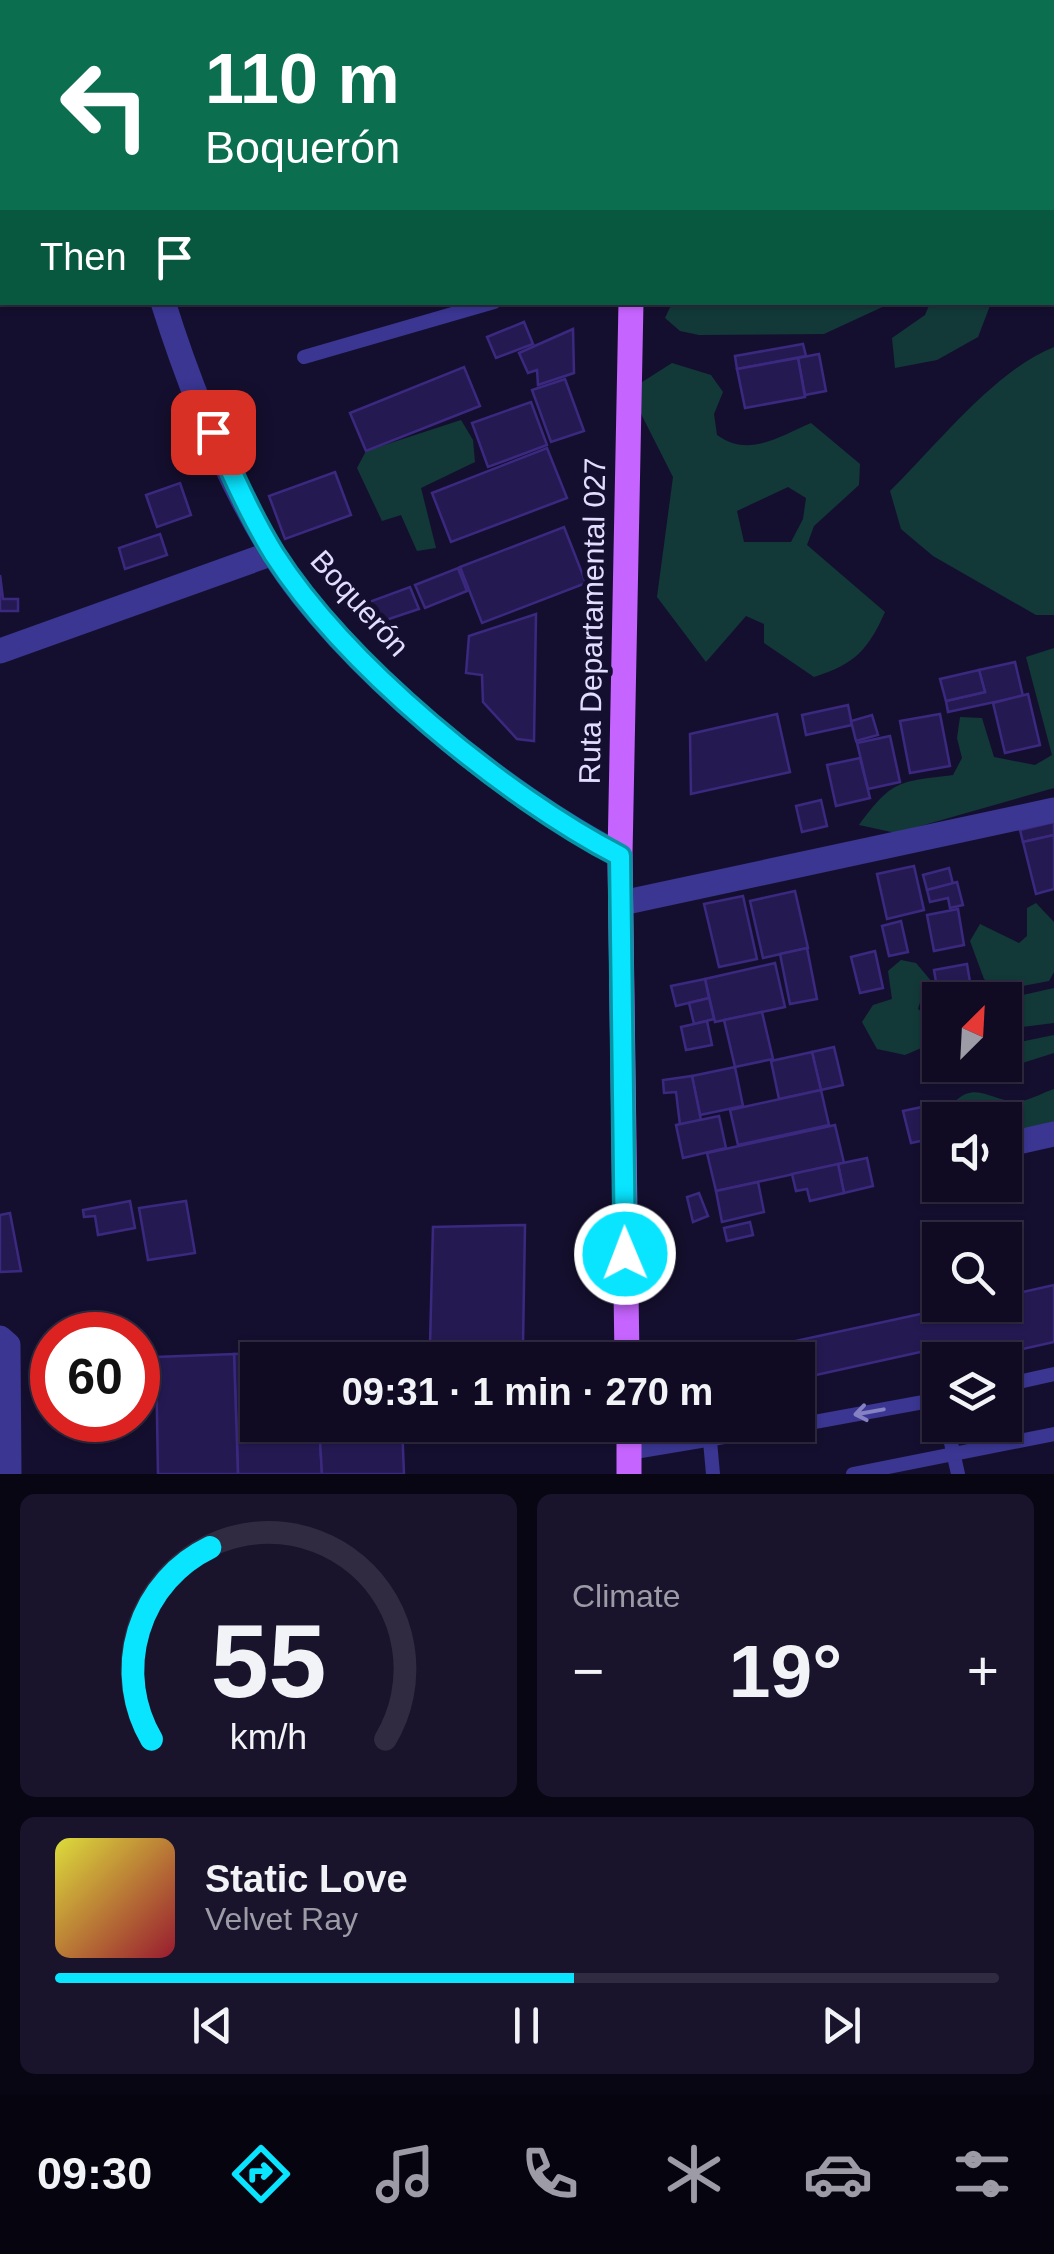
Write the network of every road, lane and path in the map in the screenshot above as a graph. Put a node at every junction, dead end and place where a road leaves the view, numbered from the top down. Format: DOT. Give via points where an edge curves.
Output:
graph roads {
  1 [pos="164,305"];
  2 [pos="483,305"];
  3 [pos="632,305"];
  4 [pos="304,356"];
  5 [pos="274,553"];
  6 [pos="0,651"];
  7 [pos="1054,810"];
  8 [pos="620,856"];
  9 [pos="622,903"];
  10 [pos="1054,1134"];
  11 [pos="1022,1142"];
  12 [pos="4,1342"];
  13 [pos="628,1342"];
  14 [pos="1054,1374"];
  15 [pos="1022,1381"];
  16 [pos="922,1401"];
  17 [pos="815,1422"];
  18 [pos="1054,1434"];
  19 [pos="706,1442"];
  20 [pos="710,1442"];
  21 [pos="950,1442"];
  22 [pos="953,1455"];
  23 [pos="629,1464"];
  24 [pos="10,1474"];
  25 [pos="713,1474"];
  26 [pos="854,1474"];
  27 [pos="958,1474"];
  1 -- 5 [label="street, Boquerón" via="198,399"];
  2 -- 4 [label="lane"];
  3 -- 8 [label="main road, Ruta Departamental 027"];
  5 -- 6 [label="street"];
  5 -- 8 [label="street, Boquerón" via="371,669 526,802"];
  7 -- 9 [label="street"];
  8 -- 9 [label="main road, Ruta Departamental 027"];
  9 -- 13 [label="main road, Ruta Departamental 027"];
  10 -- 11 [label="street"];
  12 -- 24 [label="street"];
  14 -- 15 [label="lane"];
  16 -- 17 [label="lane, one-way"];
  18 -- 22 [label="lane"];
  19 -- 23 [label="lane"];
  20 -- 25 [label="lane"];
  21 -- 22 [label="lane"];
  22 -- 26 [label="lane"];
  22 -- 27 [label="lane"];
}
